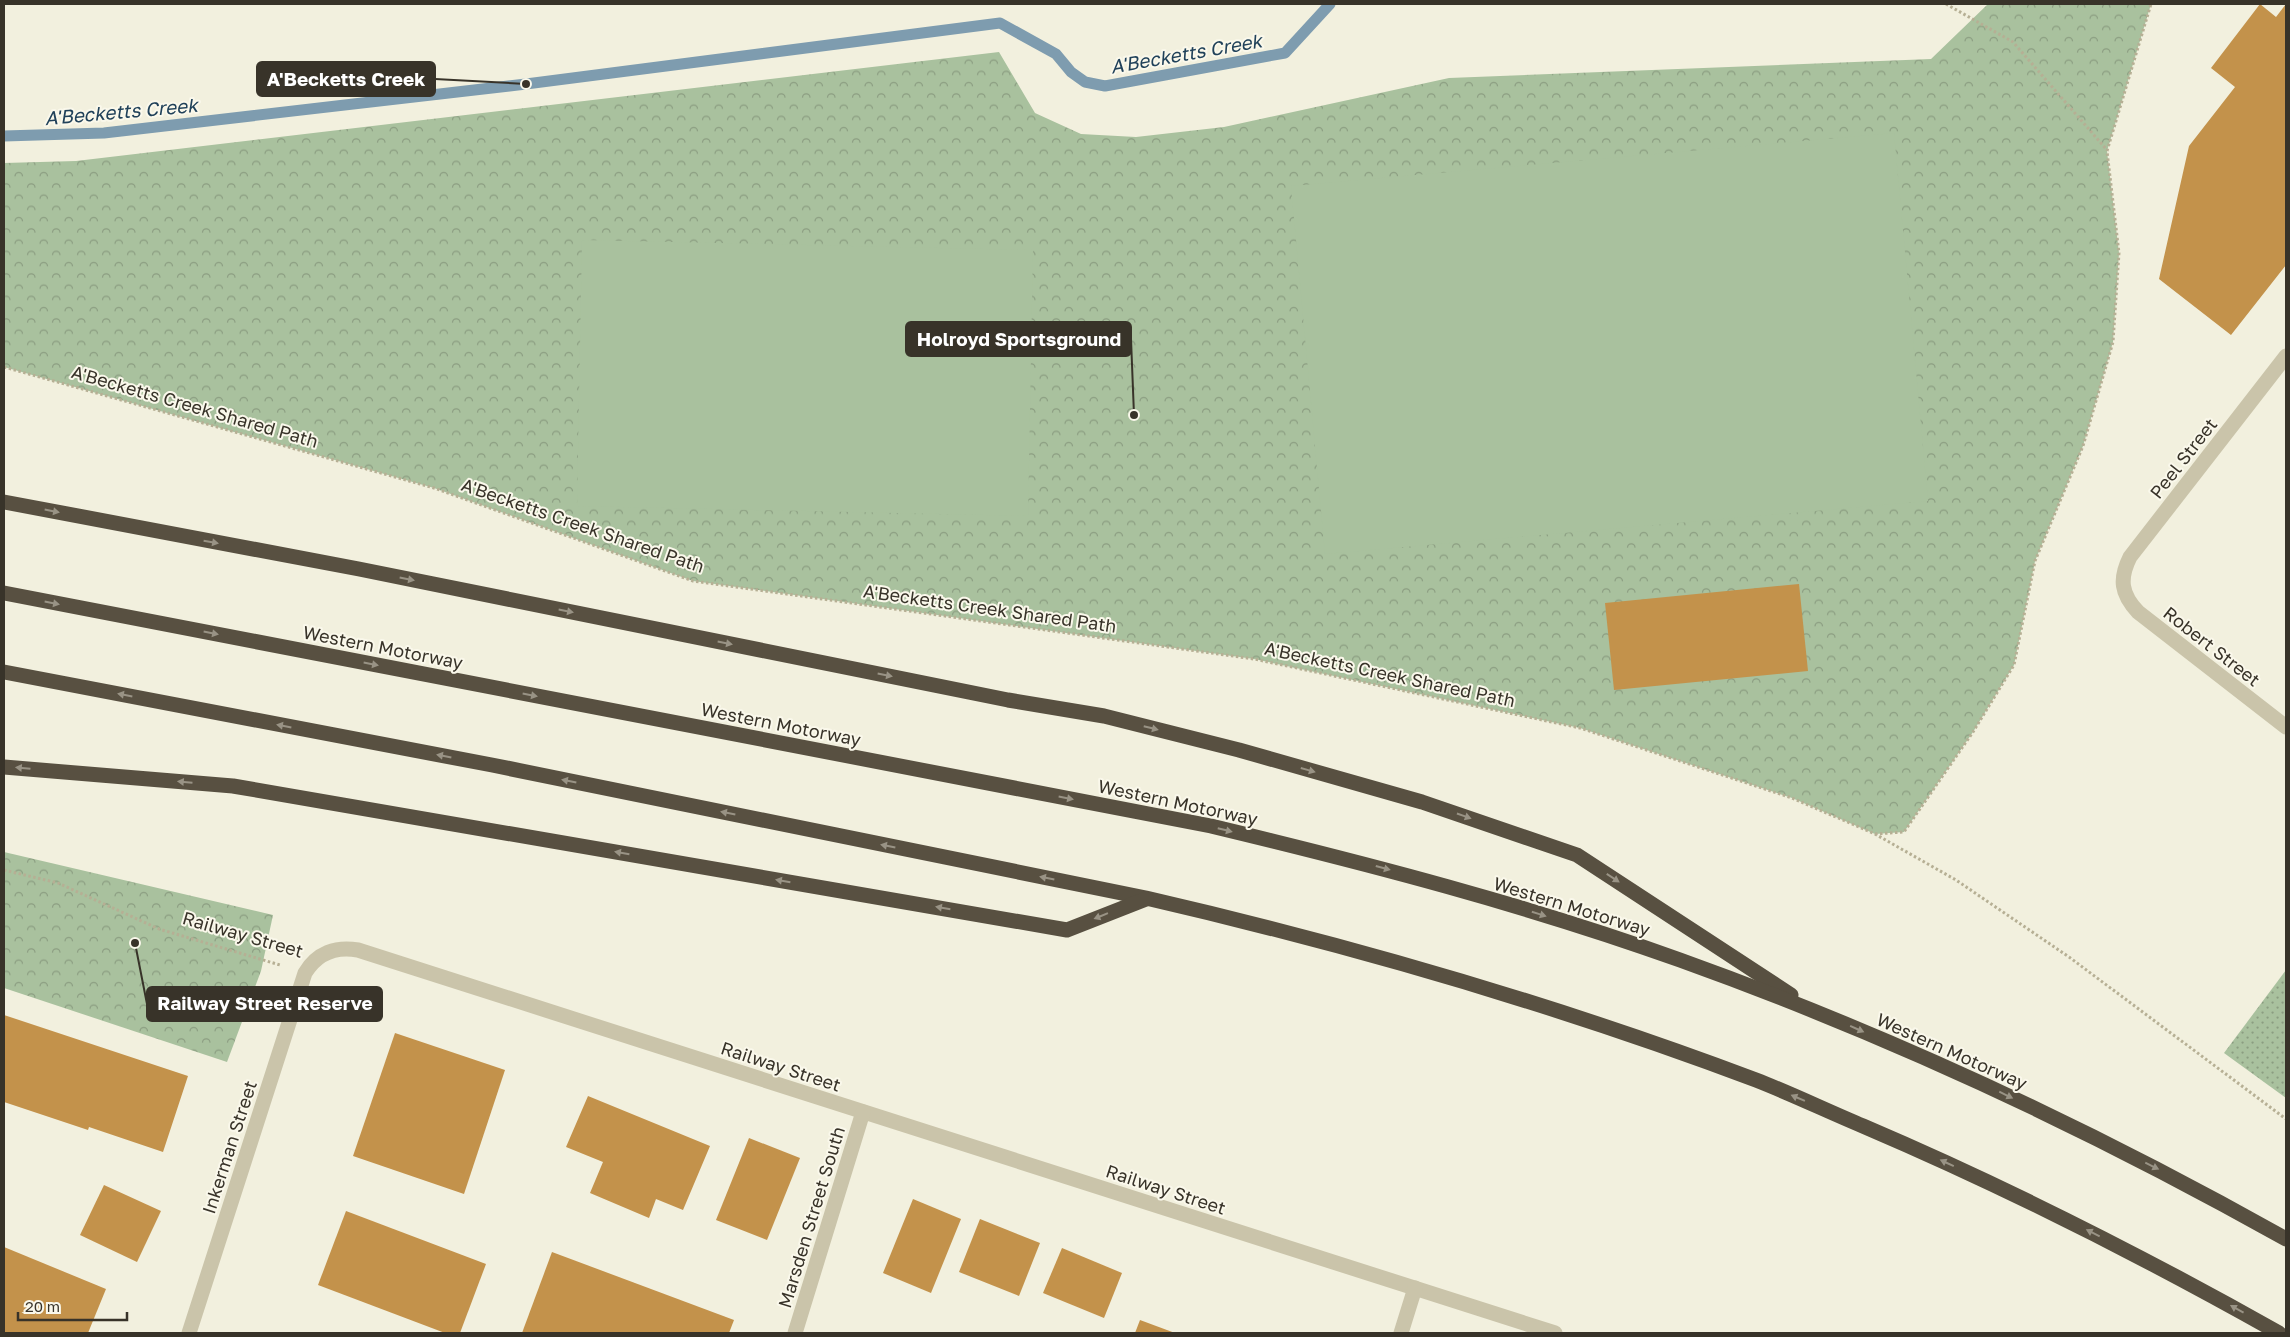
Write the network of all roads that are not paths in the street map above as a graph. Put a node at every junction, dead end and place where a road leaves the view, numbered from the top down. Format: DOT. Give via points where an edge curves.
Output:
graph roads {
  1 [pos="2286,356"];
  2 [pos="4,502"];
  3 [pos="2122,589"];
  4 [pos="4,593"];
  5 [pos="4,672"];
  6 [pos="2286,727"];
  7 [pos="4,767"];
  8 [pos="1146,898"];
  9 [pos="305,973"];
  10 [pos="1813,1010"];
  11 [pos="863,1112"];
  12 [pos="2286,1239"];
  13 [pos="1415,1288"];
  14 [pos="189,1333"];
  15 [pos="795,1333"];
  16 [pos="1401,1333"];
  17 [pos="1555,1333"];
  18 [pos="2279,1333"];
  1 -- 3 [label="street, Peel Street" via="2130,557"];
  2 -- 10 [label="highway, one-way" via="359,569 1008,700 1104,716 1239,750 1404,797 1578,854"];
  3 -- 6 [label="street, Robert Street" via="2138,612"];
  4 -- 10 [label="highway, Western Motorway, one-way" via="1211,826 1383,868 1552,918 1678,959"];
  8 -- 5 [label="highway, one-way" via="502,767"];
  8 -- 7 [label="highway, one-way" via="1068,930 233,786"];
  18 -- 8 [label="highway, one-way" via="2051,1212 1759,1081 1608,1026 1405,963"];
  9 -- 11 [label="street, Railway Street" via="310,964 330,951 343,948 358,950"];
  9 -- 14 [label="street, Inkerman Street"];
  10 -- 12 [label="highway, Western Motorway, one-way" via="1995,1090 2192,1186"];
  11 -- 13 [label="street, Railway Street"];
  11 -- 15 [label="street, Marsden Street South"];
  13 -- 16 [label="street"];
  13 -- 17 [label="street, Railway Street"];
}
